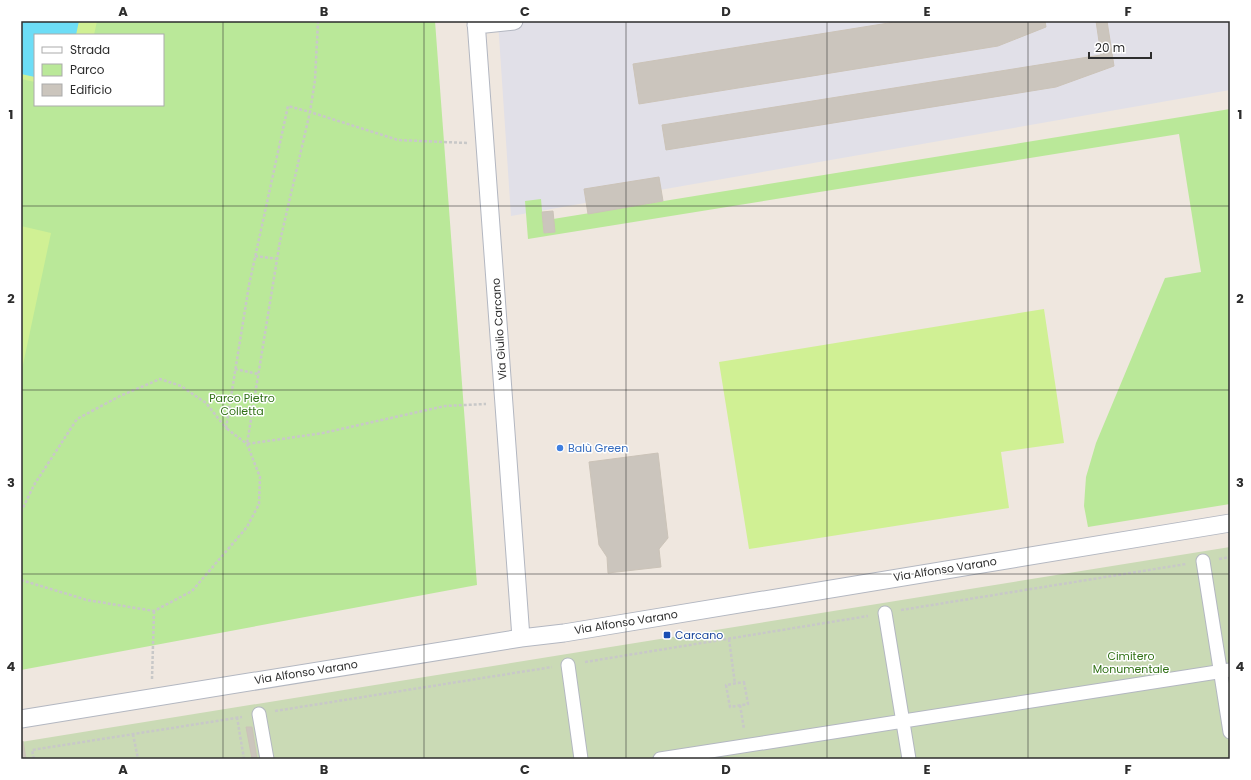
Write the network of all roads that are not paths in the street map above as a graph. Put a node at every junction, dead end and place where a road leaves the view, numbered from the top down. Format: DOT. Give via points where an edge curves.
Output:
graph roads {
  1 [pos="514,21"];
  2 [pos="476,23"];
  3 [pos="1230,522"];
  4 [pos="1203,561"];
  5 [pos="885,613"];
  6 [pos="521,638"];
  7 [pos="568,665"];
  8 [pos="1225,671"];
  9 [pos="259,714"];
  10 [pos="21,719"];
  11 [pos="902,721"];
  12 [pos="1230,732"];
  13 [pos="267,759"];
  14 [pos="581,759"];
  15 [pos="660,759"];
  16 [pos="909,759"];
  1 -- 2 [label="street"];
  2 -- 6 [label="street, Via Giulio Carcano"];
  3 -- 6 [label="street, Via Alfonso Varano"];
  4 -- 8 [label="street"];
  5 -- 11 [label="street"];
  6 -- 10 [label="street, Via Alfonso Varano"];
  7 -- 14 [label="street"];
  8 -- 11 [label="street"];
  8 -- 12 [label="street"];
  9 -- 13 [label="street"];
  11 -- 15 [label="street"];
  11 -- 16 [label="street"];
}
